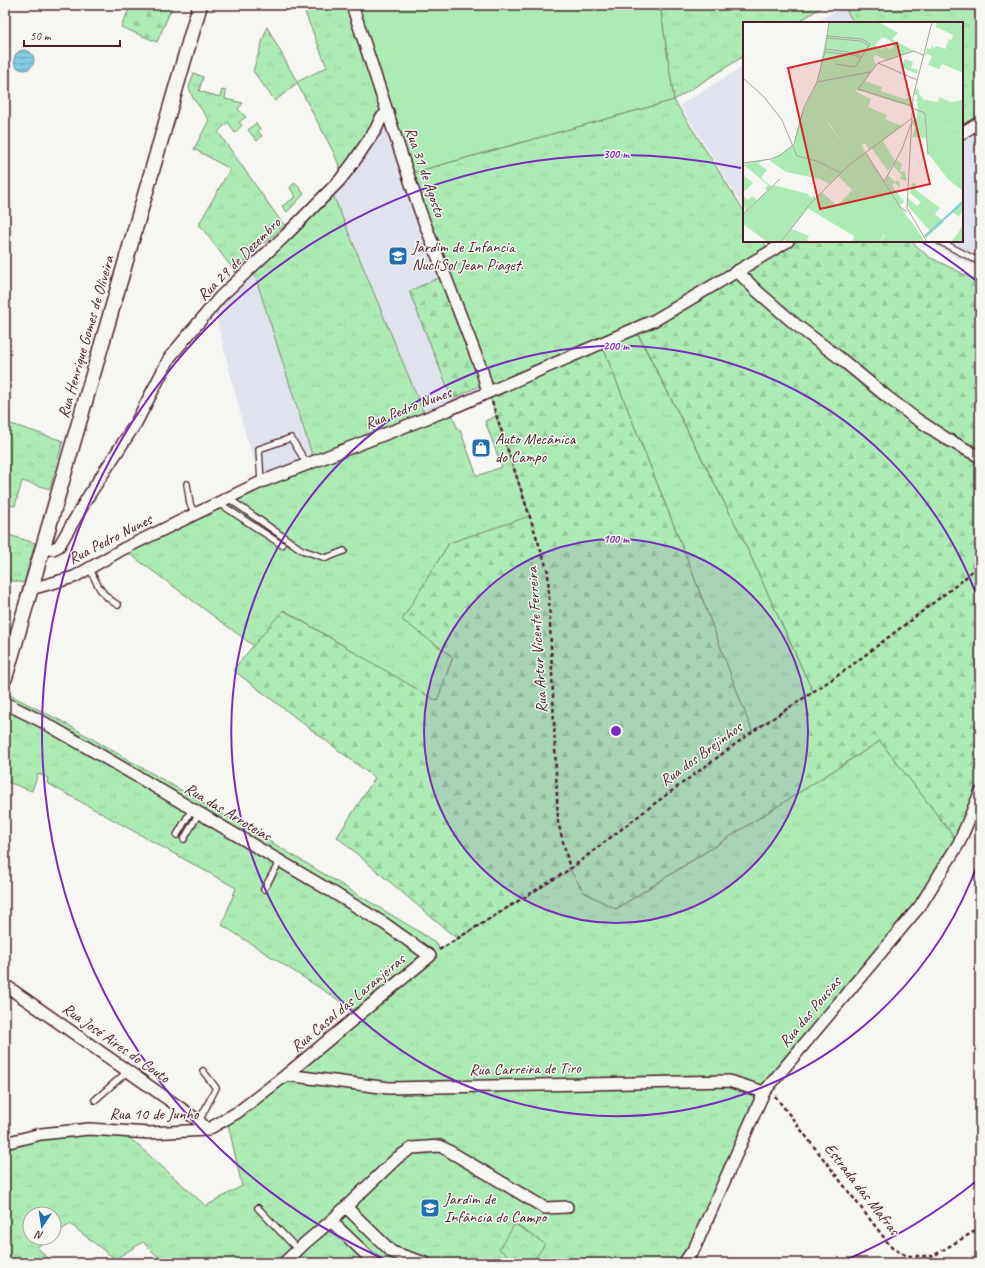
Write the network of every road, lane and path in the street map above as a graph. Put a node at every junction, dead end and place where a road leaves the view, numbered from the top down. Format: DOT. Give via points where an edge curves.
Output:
graph roads {
  1 [pos="200,5"];
  2 [pos="352,5"];
  3 [pos="388,112"];
  4 [pos="980,122"];
  5 [pos="963,132"];
  6 [pos="786,242"];
  7 [pos="941,242"];
  8 [pos="980,262"];
  9 [pos="737,271"];
  10 [pos="488,392"];
  11 [pos="980,457"];
  12 [pos="307,464"];
  13 [pos="261,482"];
  14 [pos="187,484"];
  15 [pos="223,500"];
  16 [pos="195,514"];
  17 [pos="282,545"];
  18 [pos="42,549"];
  19 [pos="344,551"];
  20 [pos="980,563"];
  21 [pos="90,569"];
  22 [pos="31,588"];
  23 [pos="118,606"];
  24 [pos="5,678"];
  25 [pos="5,703"];
  26 [pos="980,793"];
  27 [pos="195,811"];
  28 [pos="177,835"];
  29 [pos="184,839"];
  30 [pos="280,861"];
  31 [pos="570,870"];
  32 [pos="264,889"];
  33 [pos="430,956"];
  34 [pos="5,985"];
  35 [pos="128,1071"];
  36 [pos="203,1071"];
  37 [pos="286,1074"];
  38 [pos="764,1092"];
  39 [pos="95,1100"];
  40 [pos="199,1121"];
  41 [pos="207,1130"];
  42 [pos="5,1142"];
  43 [pos="346,1207"];
  44 [pos="567,1207"];
  45 [pos="258,1208"];
  46 [pos="331,1221"];
  47 [pos="980,1228"];
  48 [pos="298,1250"];
  49 [pos="284,1263"];
  50 [pos="375,1263"];
  51 [pos="425,1263"];
  52 [pos="684,1263"];
  1 -- 18 [label="street, Rua Henrique Gomes de Oliveira"];
  2 -- 3 [label="street, Rua 31 de Agosto"];
  3 -- 10 [label="street, Rua 31 de Agosto" via="420,211"];
  3 -- 18 [label="street, Rua 29 de Dezembro" via="381,118 340,180 220,297 170,356 136,423 59,546"];
  4 -- 5 [label="street"];
  6 -- 9 [label="street, Rua Pedro Nunes"];
  7 -- 8 [label="lane"];
  9 -- 10 [label="street, Rua Pedro Nunes" via="655,320"];
  9 -- 11 [label="street" via="795,324 886,396 946,439"];
  10 -- 12 [label="street, Rua Pedro Nunes"];
  10 -- 31 [label="path, Rua Artur Vicente Ferreira" via="548,572 558,822"];
  12 -- 13 [label="street, Rua Pedro Nunes"];
  12 -- 13 [label="lane" via="291,438 259,449"];
  13 -- 15 [label="street, Rua Pedro Nunes"];
  14 -- 16 [label="lane" via="190,504"];
  15 -- 16 [label="street, Rua Pedro Nunes"];
  15 -- 17 [label="lane"];
  15 -- 19 [label="lane" via="302,550 326,558"];
  16 -- 21 [label="street, Rua Pedro Nunes" via="123,549"];
  18 -- 22 [label="street, Rua Henrique Gomes de Oliveira"];
  20 -- 31 [label="path, Rua dos Brejinhos" via="963,580 843,672 752,732"];
  21 -- 22 [label="street, Rua Pedro Nunes" via="74,577"];
  21 -- 23 [label="lane" via="108,599"];
  22 -- 24 [label="street, Rua Henrique Gomes de Oliveira"];
  25 -- 27 [label="street, Rua das Arroteias" via="43,722"];
  26 -- 38 [label="street, Rua das Pousias" via="959,843 920,906"];
  27 -- 28 [label="lane"];
  27 -- 29 [label="lane"];
  27 -- 30 [label="street, Rua das Arroteias"];
  30 -- 32 [label="lane"];
  30 -- 33 [label="street, Rua das Arroteias" via="384,924"];
  31 -- 33 [label="path, Rua dos Brejinhos"];
  33 -- 37 [label="street, Rua Casal das Laranjeiras"];
  34 -- 35 [label="street, Rua José Aires do Couto"];
  35 -- 39 [label="lane"];
  35 -- 40 [label="street, Rua José Aires do Couto"];
  36 -- 40 [label="lane" via="216,1088"];
  37 -- 38 [label="street, Rua Carreira de Tiro" via="389,1088 729,1081"];
  37 -- 41 [label="street, Rua 10 de Junho" via="238,1112"];
  38 -- 47 [label="path, Estrada das Mafras" via="776,1096 892,1248 907,1256 933,1256"];
  38 -- 52 [label="street, Rua das Pousias" via="695,1247"];
  40 -- 41 [label="street, Rua José Aires do Couto"];
  41 -- 42 [label="street, Rua 10 de Junho" via="149,1133 89,1129 41,1134"];
  43 -- 44 [label="street" via="397,1158 412,1148 440,1146 544,1208"];
  43 -- 46 [label="street"];
  43 -- 51 [label="street" via="392,1252"];
  45 -- 48 [label="lane"];
  46 -- 48 [label="street"];
  46 -- 50 [label="street"];
  48 -- 49 [label="street"];
}
